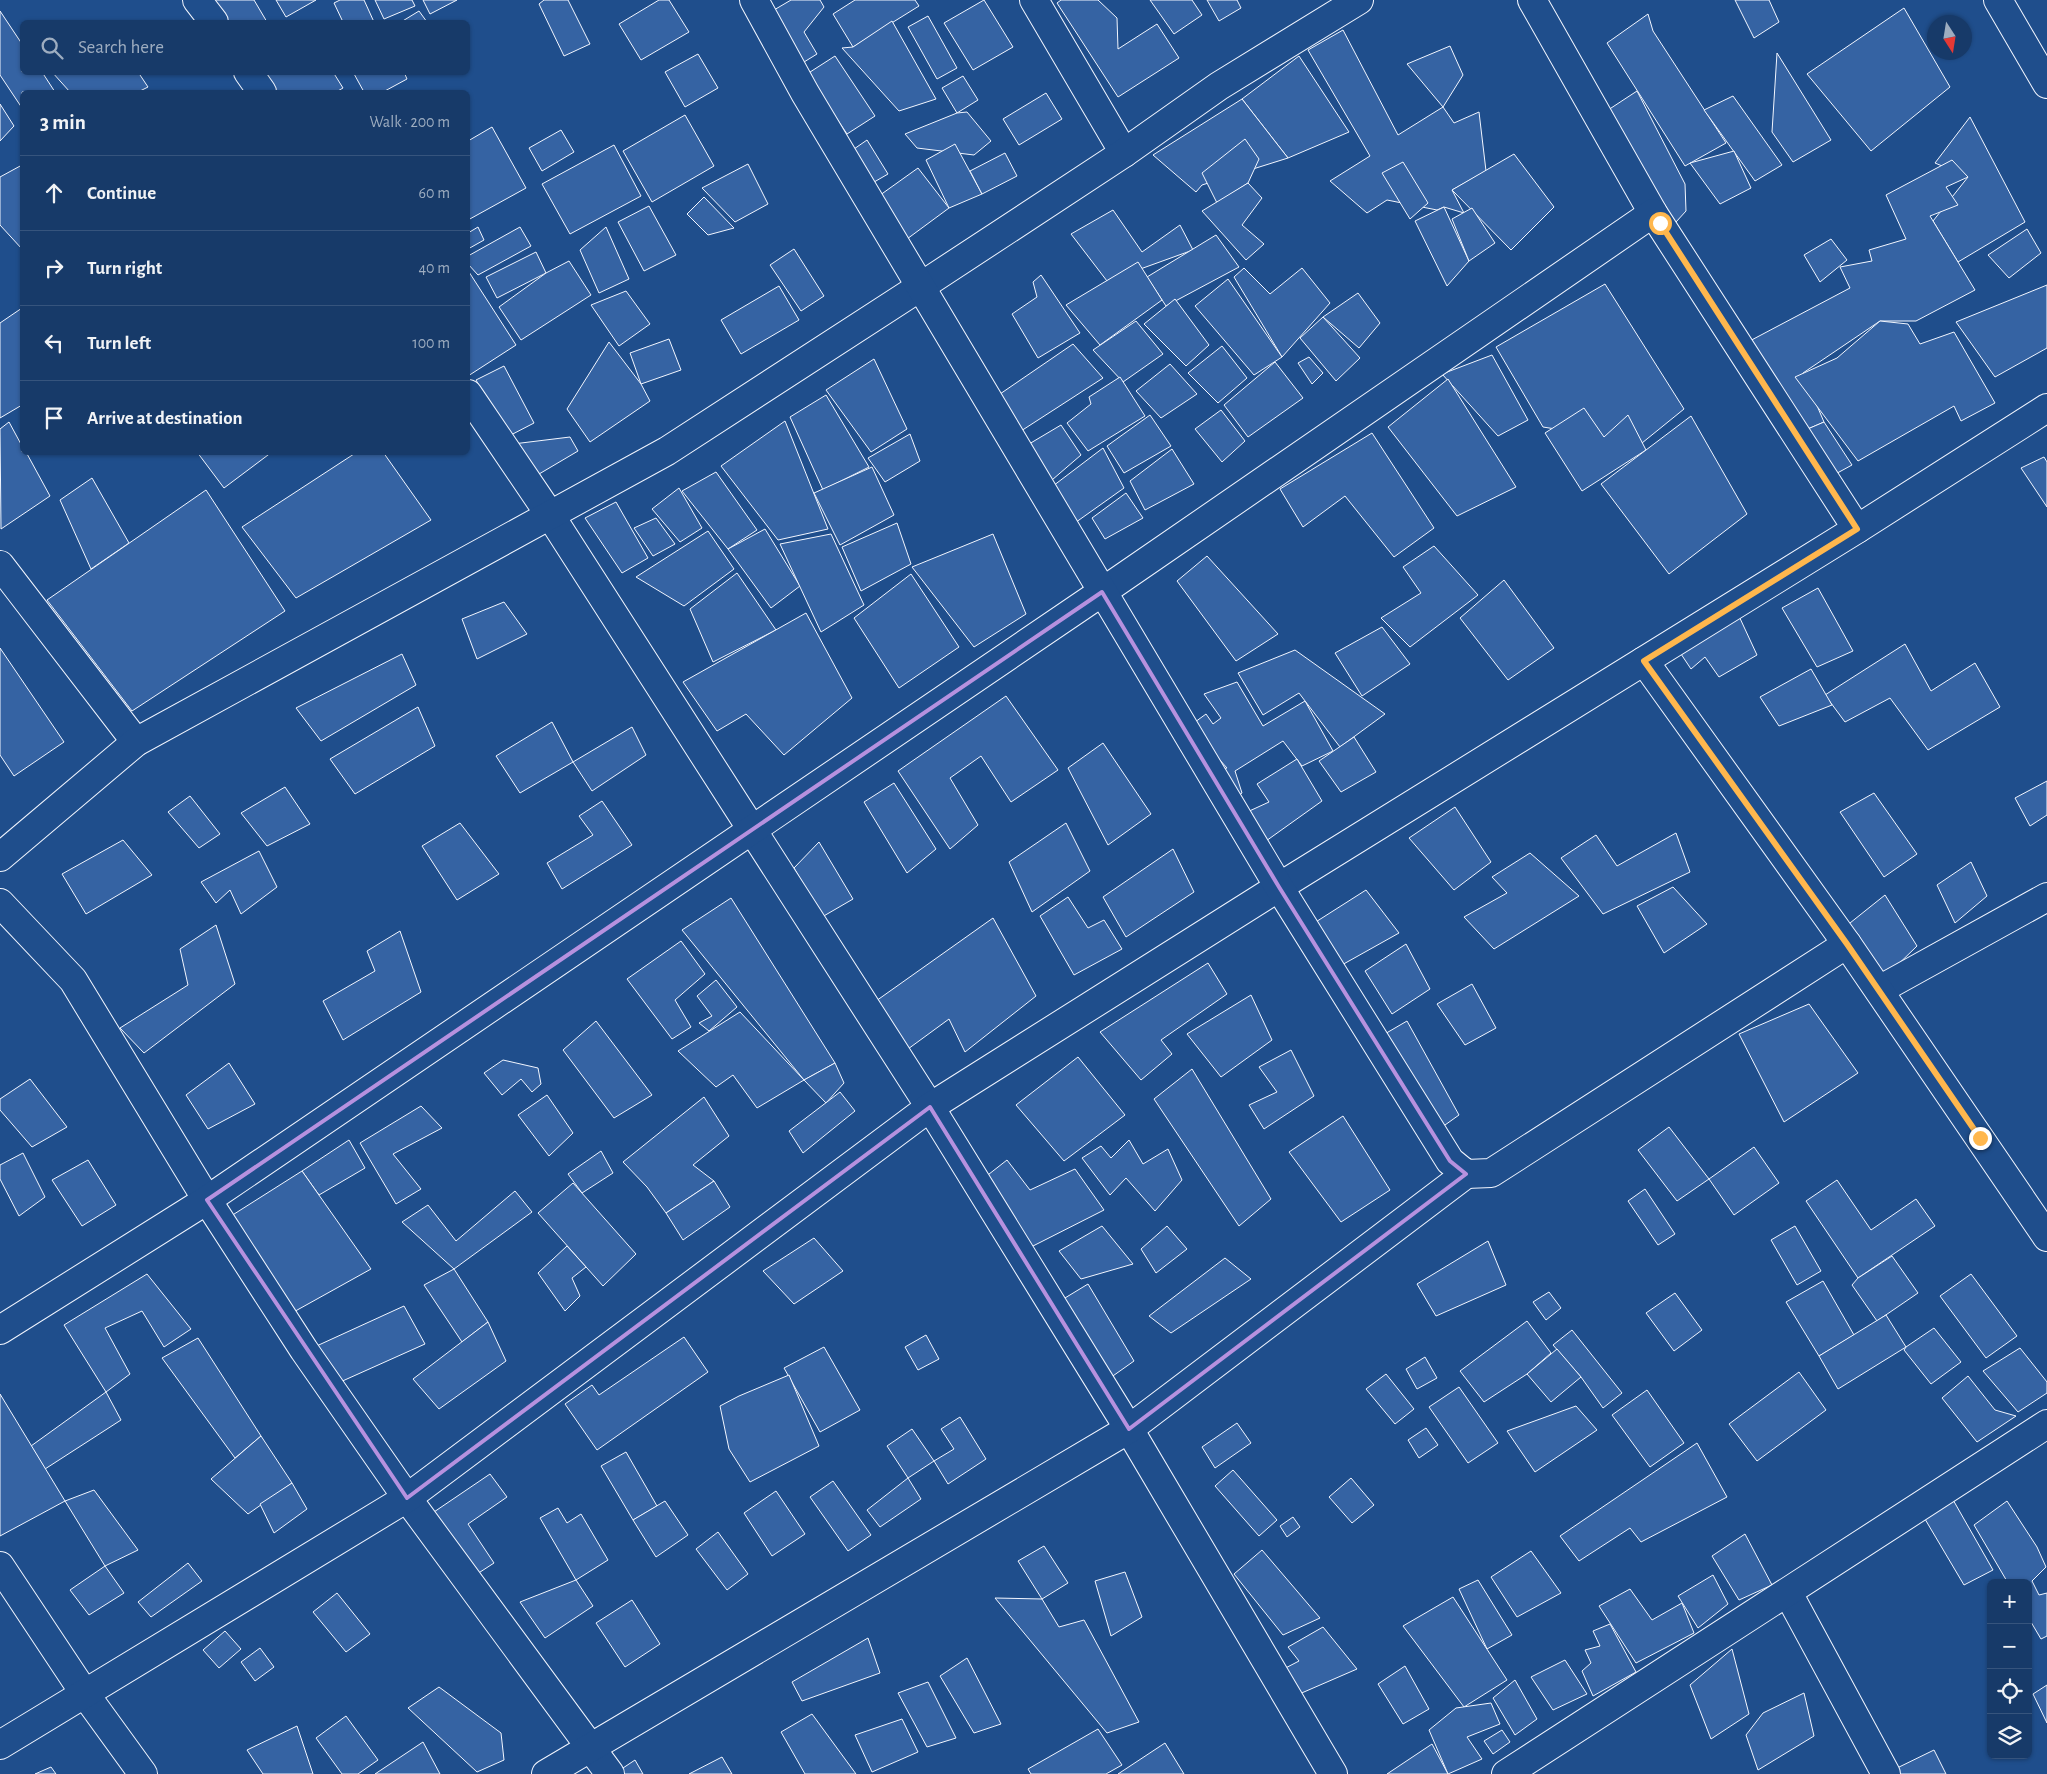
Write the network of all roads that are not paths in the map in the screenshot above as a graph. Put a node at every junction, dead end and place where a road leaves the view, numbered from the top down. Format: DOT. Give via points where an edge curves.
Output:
graph roads {
  1 [pos="197,0"];
  2 [pos="754,0"];
  3 [pos="1034,0"];
  4 [pos="1359,0"];
  5 [pos="1532,0"];
  6 [pos="1998,0"];
  7 [pos="212,20"];
  8 [pos="250,75"];
  9 [pos="2047,84"];
  10 [pos="261,90"];
  11 [pos="1124,153"];
  12 [pos="1653,213"];
  13 [pos="920,287"];
  14 [pos="470,397"];
  15 [pos="2047,408"];
  16 [pos="550,515"];
  17 [pos="1857,529"];
  18 [pos="0,565"];
  19 [pos="1102,592"];
  20 [pos="1644,661"];
  21 [pos="136,742"];
  22 [pos="752,830"];
  23 [pos="0,857"];
  24 [pos="1279,887"];
  25 [pos="2047,897"];
  26 [pos="0,902"];
  27 [pos="1847,944"];
  28 [pos="1879,990"];
  29 [pos="930,1107"];
  30 [pos="1466,1174"];
  31 [pos="206,1200"];
  32 [pos="2047,1238"];
  33 [pos="0,1330"];
  34 [pos="2047,1424"];
  35 [pos="1129,1429"];
  36 [pos="406,1498"];
  37 [pos="0,1566"];
  38 [pos="1788,1593"];
  39 [pos="85,1694"];
  40 [pos="0,1745"];
  41 [pos="592,1748"];
  42 [pos="143,1774"];
  43 [pos="546,1774"];
  44 [pos="610,1774"];
  45 [pos="1333,1774"];
  46 [pos="1506,1774"];
  47 [pos="1886,1774"];
  1 -- 7 [label="street"];
  2 -- 13 [label="street" via="804,93"];
  3 -- 11 [label="street"];
  4 -- 11 [label="street" via="1219,86"];
  5 -- 12 [label="street"];
  6 -- 9 [label="street"];
  8 -- 10 [label="street"];
  11 -- 13 [label="street"];
  12 -- 17 [label="street"];
  12 -- 19 [label="street"];
  13 -- 16 [label="street" via="667,451"];
  13 -- 19 [label="street"];
  14 -- 16 [label="street"];
  15 -- 17 [label="street"];
  16 -- 21 [label="street"];
  16 -- 22 [label="street"];
  17 -- 20 [label="street"];
  18 -- 21 [label="street"];
  19 -- 22 [label="street"];
  19 -- 24 [label="street"];
  20 -- 24 [label="street"];
  20 -- 27 [label="street"];
  21 -- 23 [label="street"];
  22 -- 29 [label="street"];
  22 -- 31 [label="street"];
  24 -- 29 [label="street"];
  24 -- 30 [label="street" via="1450,1161"];
  25 -- 28 [label="street"];
  26 -- 31 [label="street" via="73,980"];
  27 -- 28 [label="street"];
  27 -- 30 [label="street" via="1491,1173"];
  28 -- 32 [label="street"];
  29 -- 35 [label="street"];
  29 -- 36 [label="street"];
  30 -- 35 [label="street"];
  31 -- 33 [label="street"];
  31 -- 36 [label="street"];
  34 -- 38 [label="street"];
  35 -- 41 [label="street"];
  35 -- 45 [label="street"];
  36 -- 39 [label="street"];
  36 -- 41 [label="street"];
  37 -- 39 [label="street"];
  38 -- 46 [label="street"];
  38 -- 47 [label="street"];
  39 -- 40 [label="street"];
  39 -- 42 [label="street"];
  41 -- 43 [label="street"];
  41 -- 44 [label="street"];
}
